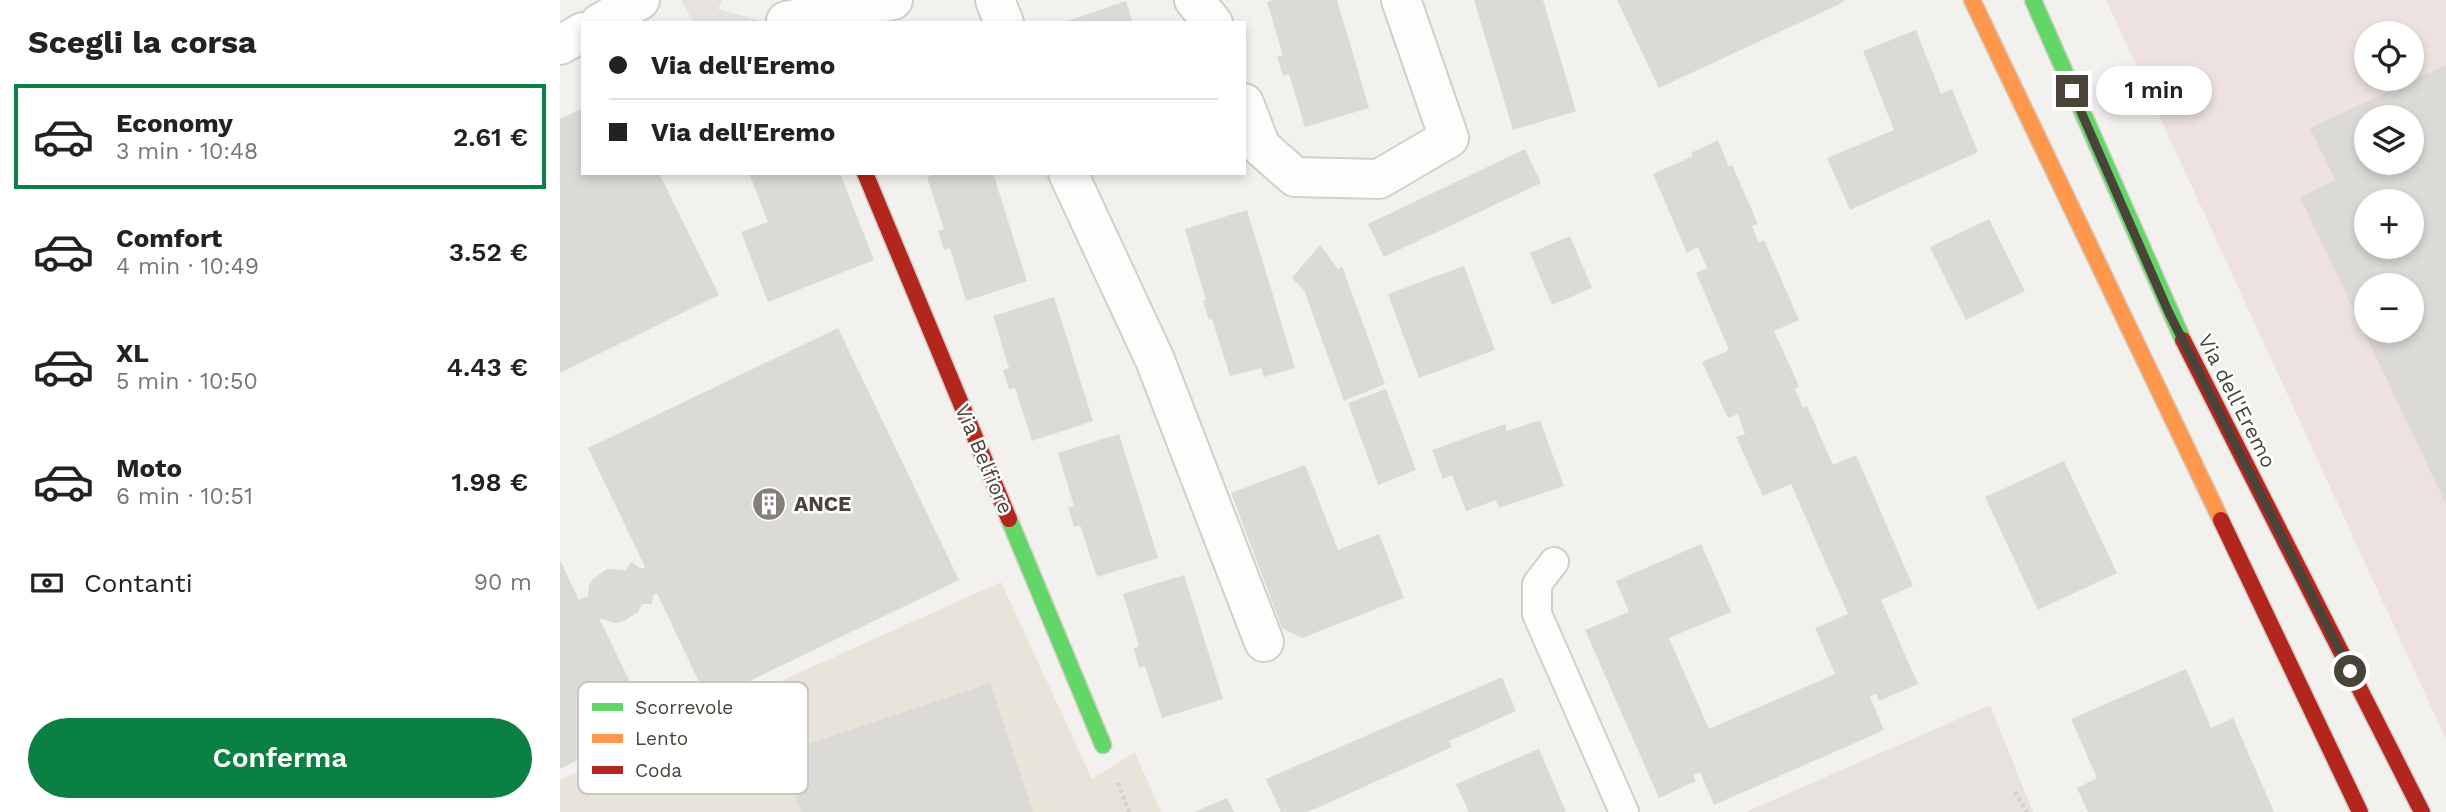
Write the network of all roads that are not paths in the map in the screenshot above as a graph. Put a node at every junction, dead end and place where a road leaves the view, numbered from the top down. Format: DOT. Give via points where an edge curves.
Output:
graph roads {
  1 [pos="640,0"];
  2 [pos="893,0"];
  3 [pos="995,0"];
  4 [pos="1194,0"];
  5 [pos="1401,0"];
  6 [pos="1972,0"];
  7 [pos="2033,0"];
  8 [pos="778,14"];
  9 [pos="603,21"];
  10 [pos="1003,21"];
  11 [pos="1211,21"];
  12 [pos="581,33"];
  13 [pos="560,45"];
  14 [pos="1246,108"];
  15 [pos="866,175"];
  16 [pos="1069,175"];
  17 [pos="1555,562"];
  18 [pos="1264,642"];
  19 [pos="1103,745"];
  20 [pos="1624,812"];
  21 [pos="2360,812"];
  22 [pos="2422,812"];
  1 -- 9 [label="street"];
  2 -- 8 [label="street"];
  3 -- 10 [label="street"];
  4 -- 11 [label="street"];
  5 -- 14 [label="street" via="1449,138 1379,179 1295,177 1261,147"];
  6 -- 21 [label="main road"];
  7 -- 22 [label="main road, Via dell'Eremo" via="2169,313"];
  12 -- 13 [label="street"];
  15 -- 19 [label="main road, Via Belfiore"];
  16 -- 18 [label="street" via="1155,360"];
  17 -- 20 [label="lane" via="1536,584 1536,614"];
}
